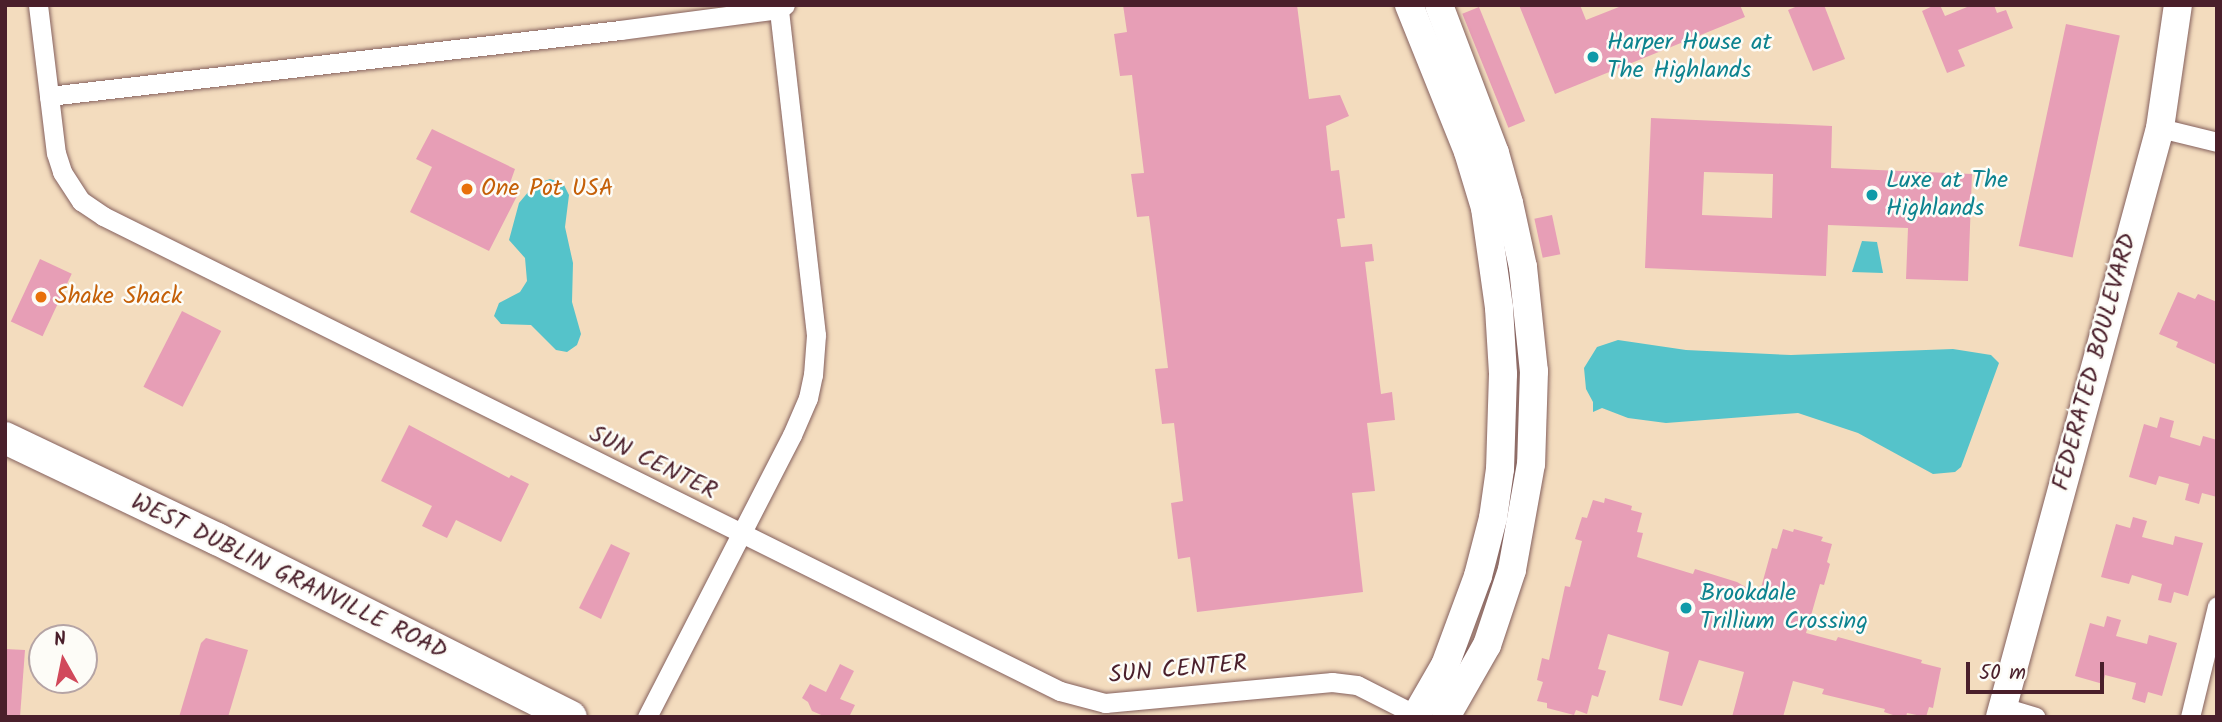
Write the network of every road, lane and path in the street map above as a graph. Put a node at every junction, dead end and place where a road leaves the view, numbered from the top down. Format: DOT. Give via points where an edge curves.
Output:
graph roads {
  1 [pos="38,5"];
  2 [pos="1409,5"];
  3 [pos="1439,5"];
  4 [pos="2178,5"];
  5 [pos="782,7"];
  6 [pos="49,96"];
  7 [pos="2160,128"];
  8 [pos="2217,142"];
  9 [pos="5,439"];
  10 [pos="742,534"];
  11 [pos="2217,607"];
  12 [pos="2001,712"];
  13 [pos="1417,716"];
  14 [pos="571,717"];
  15 [pos="647,717"];
  16 [pos="1446,717"];
  17 [pos="2036,717"];
  18 [pos="2190,717"];
  1 -- 6 [label="street, SUN CENTER"];
  2 -- 13 [label="street" via="1464,140 1485,208 1503,374 1500,469 1481,564 1445,665"];
  3 -- 16 [label="street" via="1509,203 1523,267 1534,370 1531,464 1512,570 1488,645"];
  4 -- 7 [label="street, FEDERATED BOULEVARD"];
  5 -- 6 [label="street" via="607,32"];
  5 -- 10 [label="street" via="817,352 808,398"];
  6 -- 10 [label="street, SUN CENTER" via="62,172 81,201 103,216"];
  7 -- 8 [label="street"];
  7 -- 12 [label="street, FEDERATED BOULEVARD"];
  9 -- 14 [label="main road, WEST DUBLIN GRANVILLE ROAD"];
  10 -- 13 [label="street, SUN CENTER" via="1077,697 1105,703 1142,701 1332,682 1357,685"];
  10 -- 15 [label="street"];
  11 -- 18 [label="street"];
  12 -- 17 [label="street"];
}
